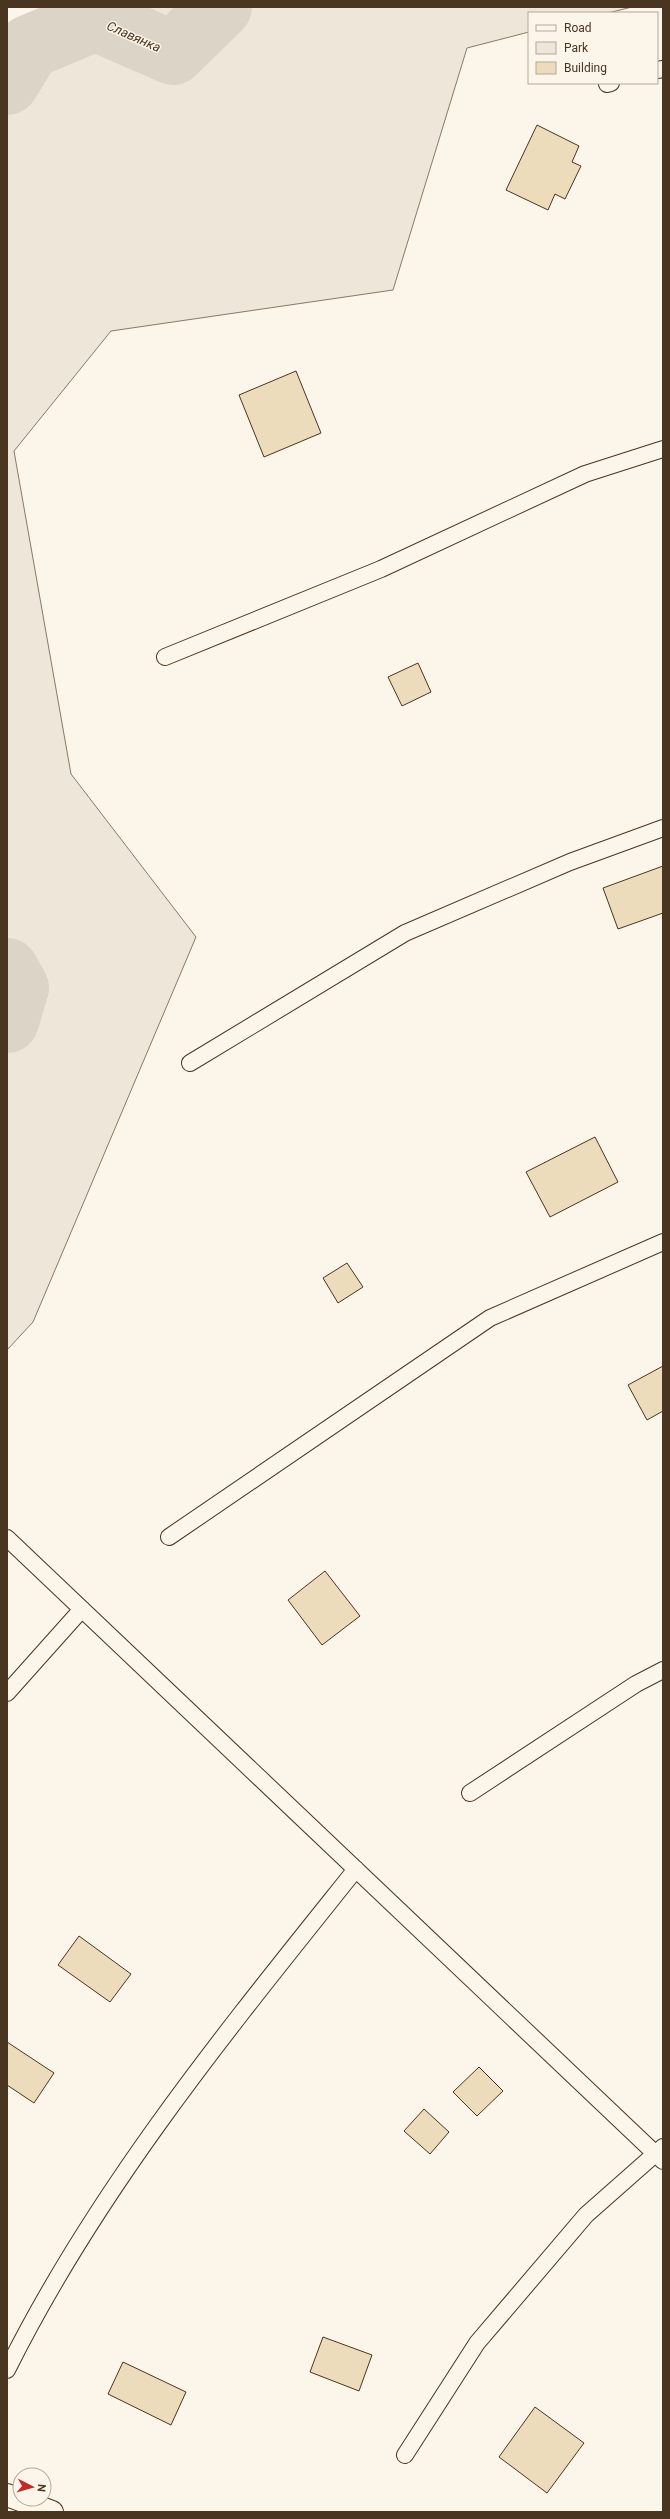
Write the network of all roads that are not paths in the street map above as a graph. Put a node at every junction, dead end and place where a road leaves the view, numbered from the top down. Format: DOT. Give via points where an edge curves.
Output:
graph roads {
  1 [pos="663,449"];
  2 [pos="165,657"];
  3 [pos="663,828"];
  4 [pos="190,1063"];
  5 [pos="663,1242"];
  6 [pos="169,1537"];
  7 [pos="7,1538"];
  8 [pos="82,1609"];
  9 [pos="663,1670"];
  10 [pos="7,1693"];
  11 [pos="470,1792"];
  12 [pos="356,1869"];
  13 [pos="660,2154"];
  14 [pos="7,2370"];
  15 [pos="405,2455"];
  16 [pos="7,2495"];
  17 [pos="52,2512"];
  1 -- 2 [label="lane" via="585,474 382,569"];
  3 -- 4 [label="lane" via="570,862 405,933"];
  5 -- 6 [label="lane" via="490,1318"];
  7 -- 8 [label="lane"];
  8 -- 10 [label="lane"];
  8 -- 12 [label="lane"];
  9 -- 11 [label="lane" via="636,1684"];
  12 -- 13 [label="lane"];
  12 -- 14 [label="lane" via="223,2036 111,2189 28,2327"];
  13 -- 15 [label="lane" via="586,2215 477,2343"];
  16 -- 17 [label="street"];
}
